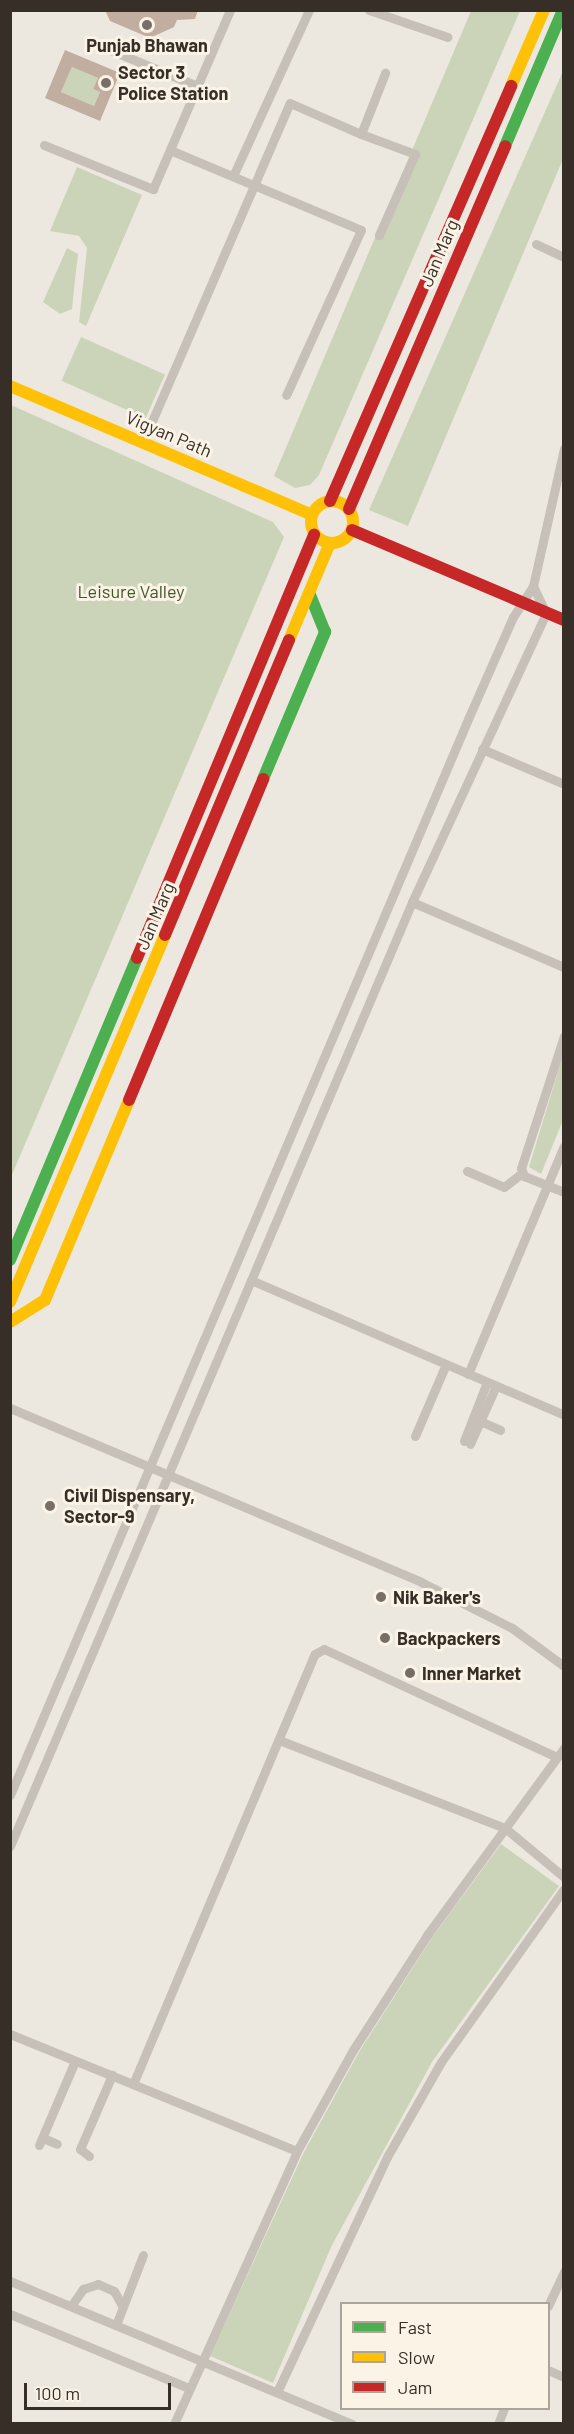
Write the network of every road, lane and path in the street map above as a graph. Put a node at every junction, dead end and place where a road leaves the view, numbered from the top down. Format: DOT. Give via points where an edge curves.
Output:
graph roads {
  1 [pos="230,10"];
  2 [pos="309,10"];
  3 [pos="369,10"];
  4 [pos="544,10"];
  5 [pos="562,10"];
  6 [pos="448,37"];
  7 [pos="91,42"];
  8 [pos="385,73"];
  9 [pos="197,86"];
  10 [pos="361,134"];
  11 [pos="44,145"];
  12 [pos="170,150"];
  13 [pos="233,176"];
  14 [pos="255,186"];
  15 [pos="362,230"];
  16 [pos="537,244"];
  17 [pos="564,257"];
  18 [pos="10,386"];
  19 [pos="286,395"];
  20 [pos="143,442"];
  21 [pos="564,448"];
  22 [pos="561,460"];
  23 [pos="330,501"];
  24 [pos="349,509"];
  25 [pos="312,515"];
  26 [pos="352,530"];
  27 [pos="314,534"];
  28 [pos="330,543"];
  29 [pos="533,586"];
  30 [pos="310,595"];
  31 [pos="522,601"];
  32 [pos="546,613"];
  33 [pos="564,620"];
  34 [pos="482,749"];
  35 [pos="564,784"];
  36 [pos="412,902"];
  37 [pos="564,967"];
  38 [pos="564,1036"];
  39 [pos="564,1146"];
  40 [pos="467,1171"];
  41 [pos="522,1173"];
  42 [pos="548,1186"];
  43 [pos="564,1192"];
  44 [pos="10,1260"];
  45 [pos="251,1280"];
  46 [pos="10,1302"];
  47 [pos="10,1322"];
  48 [pos="446,1364"];
  49 [pos="468,1374"];
  50 [pos="491,1384"];
  51 [pos="10,1408"];
  52 [pos="564,1415"];
  53 [pos="480,1421"];
  54 [pos="500,1430"];
  55 [pos="415,1436"];
  56 [pos="150,1469"];
  57 [pos="168,1476"];
  58 [pos="564,1666"];
  59 [pos="279,1740"];
  60 [pos="564,1748"];
  61 [pos="556,1757"];
  62 [pos="10,1796"];
  63 [pos="505,1828"];
  64 [pos="10,1846"];
  65 [pos="564,1877"];
  66 [pos="564,1889"];
  67 [pos="10,2034"];
  68 [pos="75,2061"];
  69 [pos="112,2076"];
  70 [pos="133,2084"];
  71 [pos="57,2144"];
  72 [pos="297,2151"];
  73 [pos="89,2156"];
  74 [pos="143,2255"];
  75 [pos="564,2271"];
  76 [pos="10,2280"];
  77 [pos="550,2304"];
  78 [pos="71,2306"];
  79 [pos="123,2307"];
  80 [pos="10,2314"];
  81 [pos="116,2325"];
  82 [pos="201,2360"];
  83 [pos="550,2370"];
  84 [pos="564,2377"];
  85 [pos="189,2388"];
  86 [pos="277,2392"];
  87 [pos="174,2424"];
  88 [pos="352,2424"];
  1 -- 9 [label="street"];
  2 -- 13 [label="street"];
  3 -- 6 [label="street"];
  4 -- 23 [label="main road, Jan Marg"];
  5 -- 24 [label="main road, Jan Marg"];
  7 -- 9 [label="street"];
  8 -- 10 [label="street"];
  9 -- 12 [label="street"];
  10 -- 14 [label="street" via="290,103"];
  10 -- 15 [label="street" via="415,154 382,236"];
  11 -- 12 [label="street" via="153,189"];
  12 -- 13 [label="street"];
  13 -- 14 [label="street"];
  14 -- 15 [label="street"];
  14 -- 20 [label="street"];
  15 -- 19 [label="street"];
  16 -- 17 [label="street"];
  18 -- 20 [label="main road, Vigyan Path"];
  20 -- 25 [label="main road, Vigyan Path"];
  21 -- 22 [label="street"];
  22 -- 29 [label="street"];
  23 -- 24 [label="main road"];
  23 -- 25 [label="main road"];
  24 -- 26 [label="main road"];
  25 -- 27 [label="main road"];
  26 -- 28 [label="main road" via="341,542"];
  26 -- 31 [label="main road"];
  27 -- 28 [label="main road"];
  27 -- 44 [label="main road, Jan Marg"];
  28 -- 30 [label="main road, Jan Marg"];
  29 -- 31 [label="street"];
  29 -- 32 [label="street"];
  30 -- 46 [label="main road, Jan Marg"];
  30 -- 47 [label="main road" via="325,632 45,1300"];
  31 -- 32 [label="main road"];
  31 -- 56 [label="street"];
  32 -- 33 [label="main road"];
  32 -- 34 [label="street"];
  34 -- 35 [label="street"];
  34 -- 36 [label="street"];
  36 -- 37 [label="street"];
  36 -- 45 [label="street"];
  38 -- 41 [label="street"];
  39 -- 42 [label="street"];
  40 -- 41 [label="street" via="499,1186"];
  41 -- 42 [label="street"];
  42 -- 43 [label="street"];
  42 -- 49 [label="street"];
  45 -- 48 [label="street"];
  45 -- 57 [label="street"];
  48 -- 49 [label="street"];
  48 -- 55 [label="street"];
  49 -- 50 [label="street"];
  50 -- 52 [label="street"];
  50 -- 53 [label="street"];
  50 -- 53 [label="street" via="467,1442"];
  51 -- 56 [label="street"];
  53 -- 54 [label="street"];
  56 -- 57 [label="street"];
  56 -- 62 [label="street"];
  57 -- 58 [label="street" via="421,1582 512,1628"];
  57 -- 64 [label="street"];
  59 -- 61 [label="street" via="315,1654 324,1649"];
  59 -- 63 [label="street"];
  59 -- 70 [label="street"];
  60 -- 61 [label="street"];
  61 -- 63 [label="street"];
  63 -- 65 [label="street"];
  63 -- 72 [label="street" via="365,2031"];
  66 -- 86 [label="street" via="441,2062 387,2157"];
  67 -- 68 [label="street"];
  68 -- 69 [label="street"];
  68 -- 71 [label="street" via="41,2141"];
  69 -- 70 [label="street"];
  69 -- 73 [label="street" via="80,2149"];
  70 -- 72 [label="street"];
  72 -- 82 [label="street"];
  74 -- 79 [label="street"];
  75 -- 77 [label="street"];
  76 -- 78 [label="street"];
  78 -- 79 [label="street" via="83,2289 98,2284 114,2291"];
  78 -- 81 [label="street"];
  79 -- 81 [label="street"];
  80 -- 85 [label="street"];
  81 -- 82 [label="street"];
  82 -- 85 [label="street"];
  82 -- 86 [label="street"];
  83 -- 84 [label="street"];
  85 -- 87 [label="street"];
  86 -- 88 [label="street"];
}
